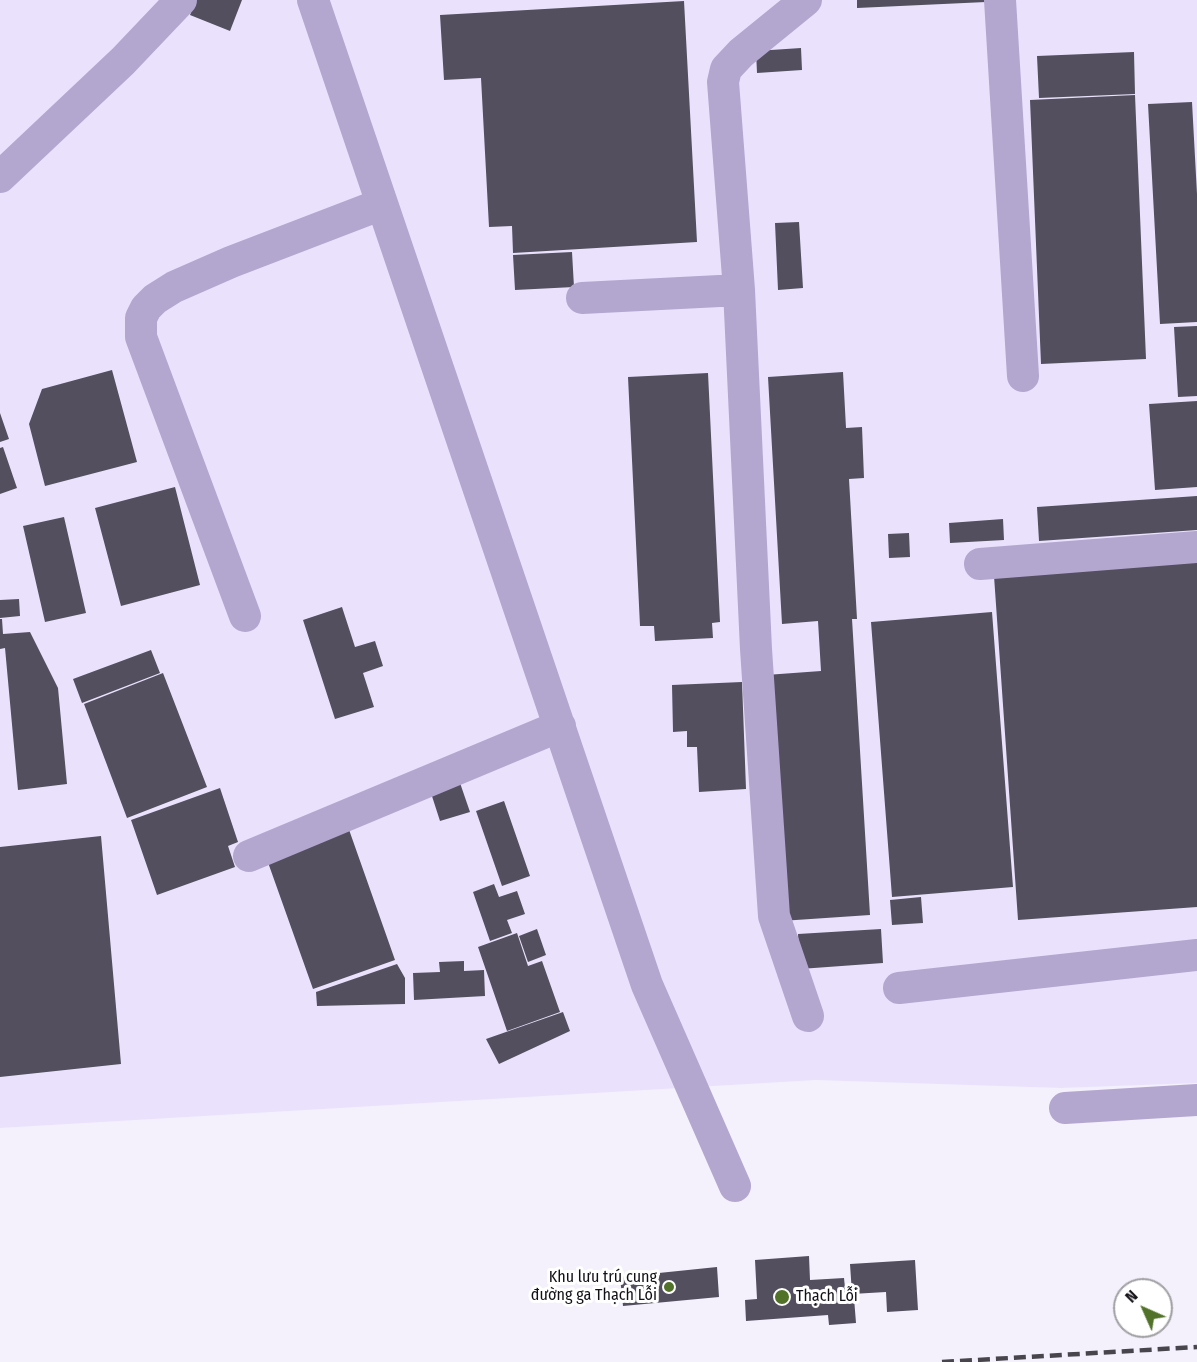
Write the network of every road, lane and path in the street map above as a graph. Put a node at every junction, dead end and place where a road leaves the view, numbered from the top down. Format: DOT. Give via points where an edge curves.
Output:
graph roads {
  1 [pos="181,0"];
  2 [pos="313,0"];
  3 [pos="806,0"];
  4 [pos="1000,0"];
  5 [pos="0,177"];
  6 [pos="382,204"];
  7 [pos="739,290"];
  8 [pos="582,298"];
  9 [pos="1023,376"];
  10 [pos="1197,547"];
  11 [pos="980,564"];
  12 [pos="245,616"];
  13 [pos="560,726"];
  14 [pos="249,856"];
  15 [pos="1197,955"];
  16 [pos="899,988"];
  17 [pos="808,1016"];
  18 [pos="1197,1100"];
  19 [pos="1065,1108"];
  20 [pos="735,1186"];
  1 -- 5 [label="street" via="123,61"];
  2 -- 6 [label="street"];
  3 -- 7 [label="street" via="726,69 723,82"];
  4 -- 9 [label="street"];
  6 -- 12 [label="street" via="174,287 154,299 141,318 141,337"];
  6 -- 13 [label="street"];
  7 -- 8 [label="street"];
  7 -- 17 [label="street" via="756,650 774,916"];
  10 -- 11 [label="street"];
  13 -- 14 [label="street"];
  13 -- 20 [label="street" via="647,985"];
  15 -- 16 [label="street"];
  18 -- 19 [label="street"];
}
